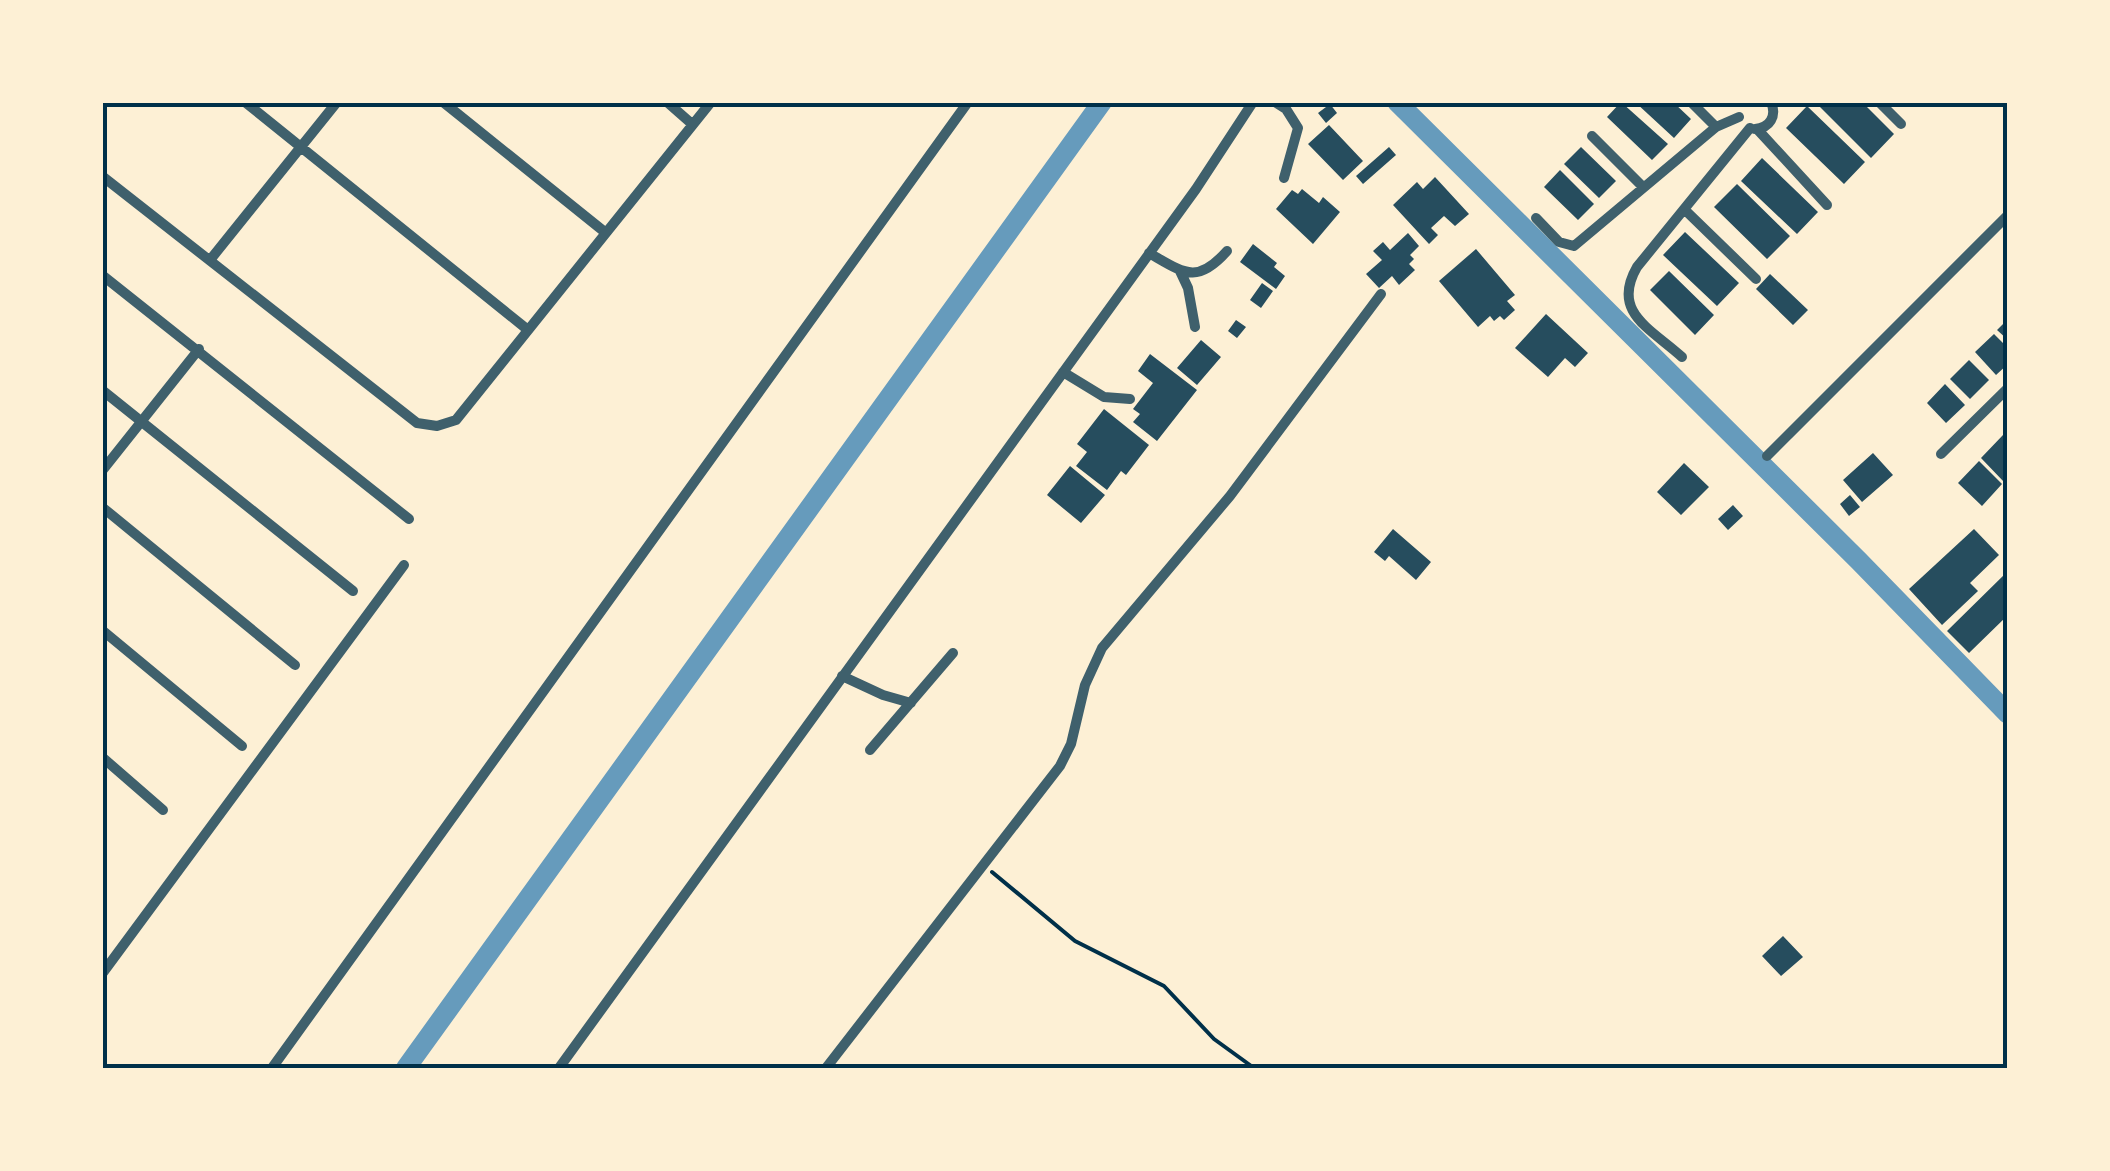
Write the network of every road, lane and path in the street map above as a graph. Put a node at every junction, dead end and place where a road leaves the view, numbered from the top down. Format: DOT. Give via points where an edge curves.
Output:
graph roads {
  1 [pos="245,102"];
  2 [pos="338,102"];
  3 [pos="443,102"];
  4 [pos="667,102"];
  5 [pos="711,102"];
  6 [pos="968,102"];
  7 [pos="1252,102"];
  8 [pos="1275,102"];
  9 [pos="1691,102"];
  10 [pos="1742,102"];
  11 [pos="1771,102"];
  12 [pos="1879,102"];
  13 [pos="1740,117"];
  14 [pos="692,124"];
  15 [pos="1901,124"];
  16 [pos="1716,127"];
  17 [pos="1754,129"];
  18 [pos="1592,136"];
  19 [pos="300,148"];
  20 [pos="102,176"];
  21 [pos="1284,178"];
  22 [pos="1643,187"];
  23 [pos="1827,205"];
  24 [pos="1685,210"];
  25 [pos="2008,215"];
  26 [pos="1536,218"];
  27 [pos="606,233"];
  28 [pos="1228,250"];
  29 [pos="1149,252"];
  30 [pos="210,260"];
  31 [pos="1180,271"];
  32 [pos="102,275"];
  33 [pos="1756,279"];
  34 [pos="1380,294"];
  35 [pos="1194,328"];
  36 [pos="528,330"];
  37 [pos="198,349"];
  38 [pos="1682,358"];
  39 [pos="1064,372"];
  40 [pos="2008,388"];
  41 [pos="102,390"];
  42 [pos="1130,399"];
  43 [pos="142,421"];
  44 [pos="1941,454"];
  45 [pos="1767,456"];
  46 [pos="102,470"];
  47 [pos="102,507"];
  48 [pos="409,520"];
  49 [pos="404,565"];
  50 [pos="353,592"];
  51 [pos="102,630"];
  52 [pos="953,654"];
  53 [pos="296,665"];
  54 [pos="842,676"];
  55 [pos="911,704"];
  56 [pos="242,746"];
  57 [pos="870,750"];
  58 [pos="104,762"];
  59 [pos="163,810"];
  60 [pos="985,866"];
  61 [pos="102,974"];
  62 [pos="272,1068"];
  63 [pos="560,1068"];
  64 [pos="826,1068"];
  65 [pos="1254,1068"];
  1 -- 19 [label="street"];
  2 -- 19 [label="street"];
  3 -- 27 [label="street"];
  4 -- 14 [label="street"];
  5 -- 14 [label="street"];
  6 -- 62 [label="street"];
  7 -- 29 [label="street"];
  8 -- 21 [label="street" via="1298,128"];
  9 -- 16 [label="street"];
  10 -- 13 [label="street"];
  11 -- 17 [label="street" via="1771,122"];
  12 -- 15 [label="street"];
  13 -- 16 [label="street"];
  13 -- 17 [label="street"];
  14 -- 27 [label="street"];
  16 -- 22 [label="street"];
  17 -- 23 [label="street"];
  17 -- 24 [label="street"];
  18 -- 22 [label="street"];
  19 -- 30 [label="street"];
  19 -- 36 [label="street"];
  20 -- 30 [label="street"];
  22 -- 26 [label="street" via="1574,246 1559,242"];
  24 -- 33 [label="street"];
  24 -- 38 [label="street" via="1636,267 1626,292 1628,305"];
  25 -- 45 [label="street"];
  27 -- 36 [label="street"];
  28 -- 31 [label="street" via="1206,271"];
  29 -- 31 [label="street"];
  29 -- 39 [label="street"];
  30 -- 36 [label="street" via="426,426 456,420"];
  31 -- 35 [label="street"];
  32 -- 37 [label="street"];
  34 -- 60 [label="street" via="1230,496 1102,648 1060,766"];
  37 -- 43 [label="street"];
  37 -- 48 [label="street"];
  39 -- 42 [label="street" via="1104,397"];
  39 -- 54 [label="street"];
  40 -- 44 [label="street"];
  41 -- 43 [label="street"];
  43 -- 46 [label="street"];
  43 -- 50 [label="street"];
  47 -- 53 [label="street"];
  49 -- 61 [label="street"];
  51 -- 56 [label="street"];
  52 -- 55 [label="street"];
  54 -- 55 [label="street"];
  54 -- 63 [label="street"];
  55 -- 57 [label="street"];
  58 -- 59 [label="street"];
  60 -- 64 [label="street"];
  60 -- 65 [label="path" via="1075,941 1164,986"];
}
